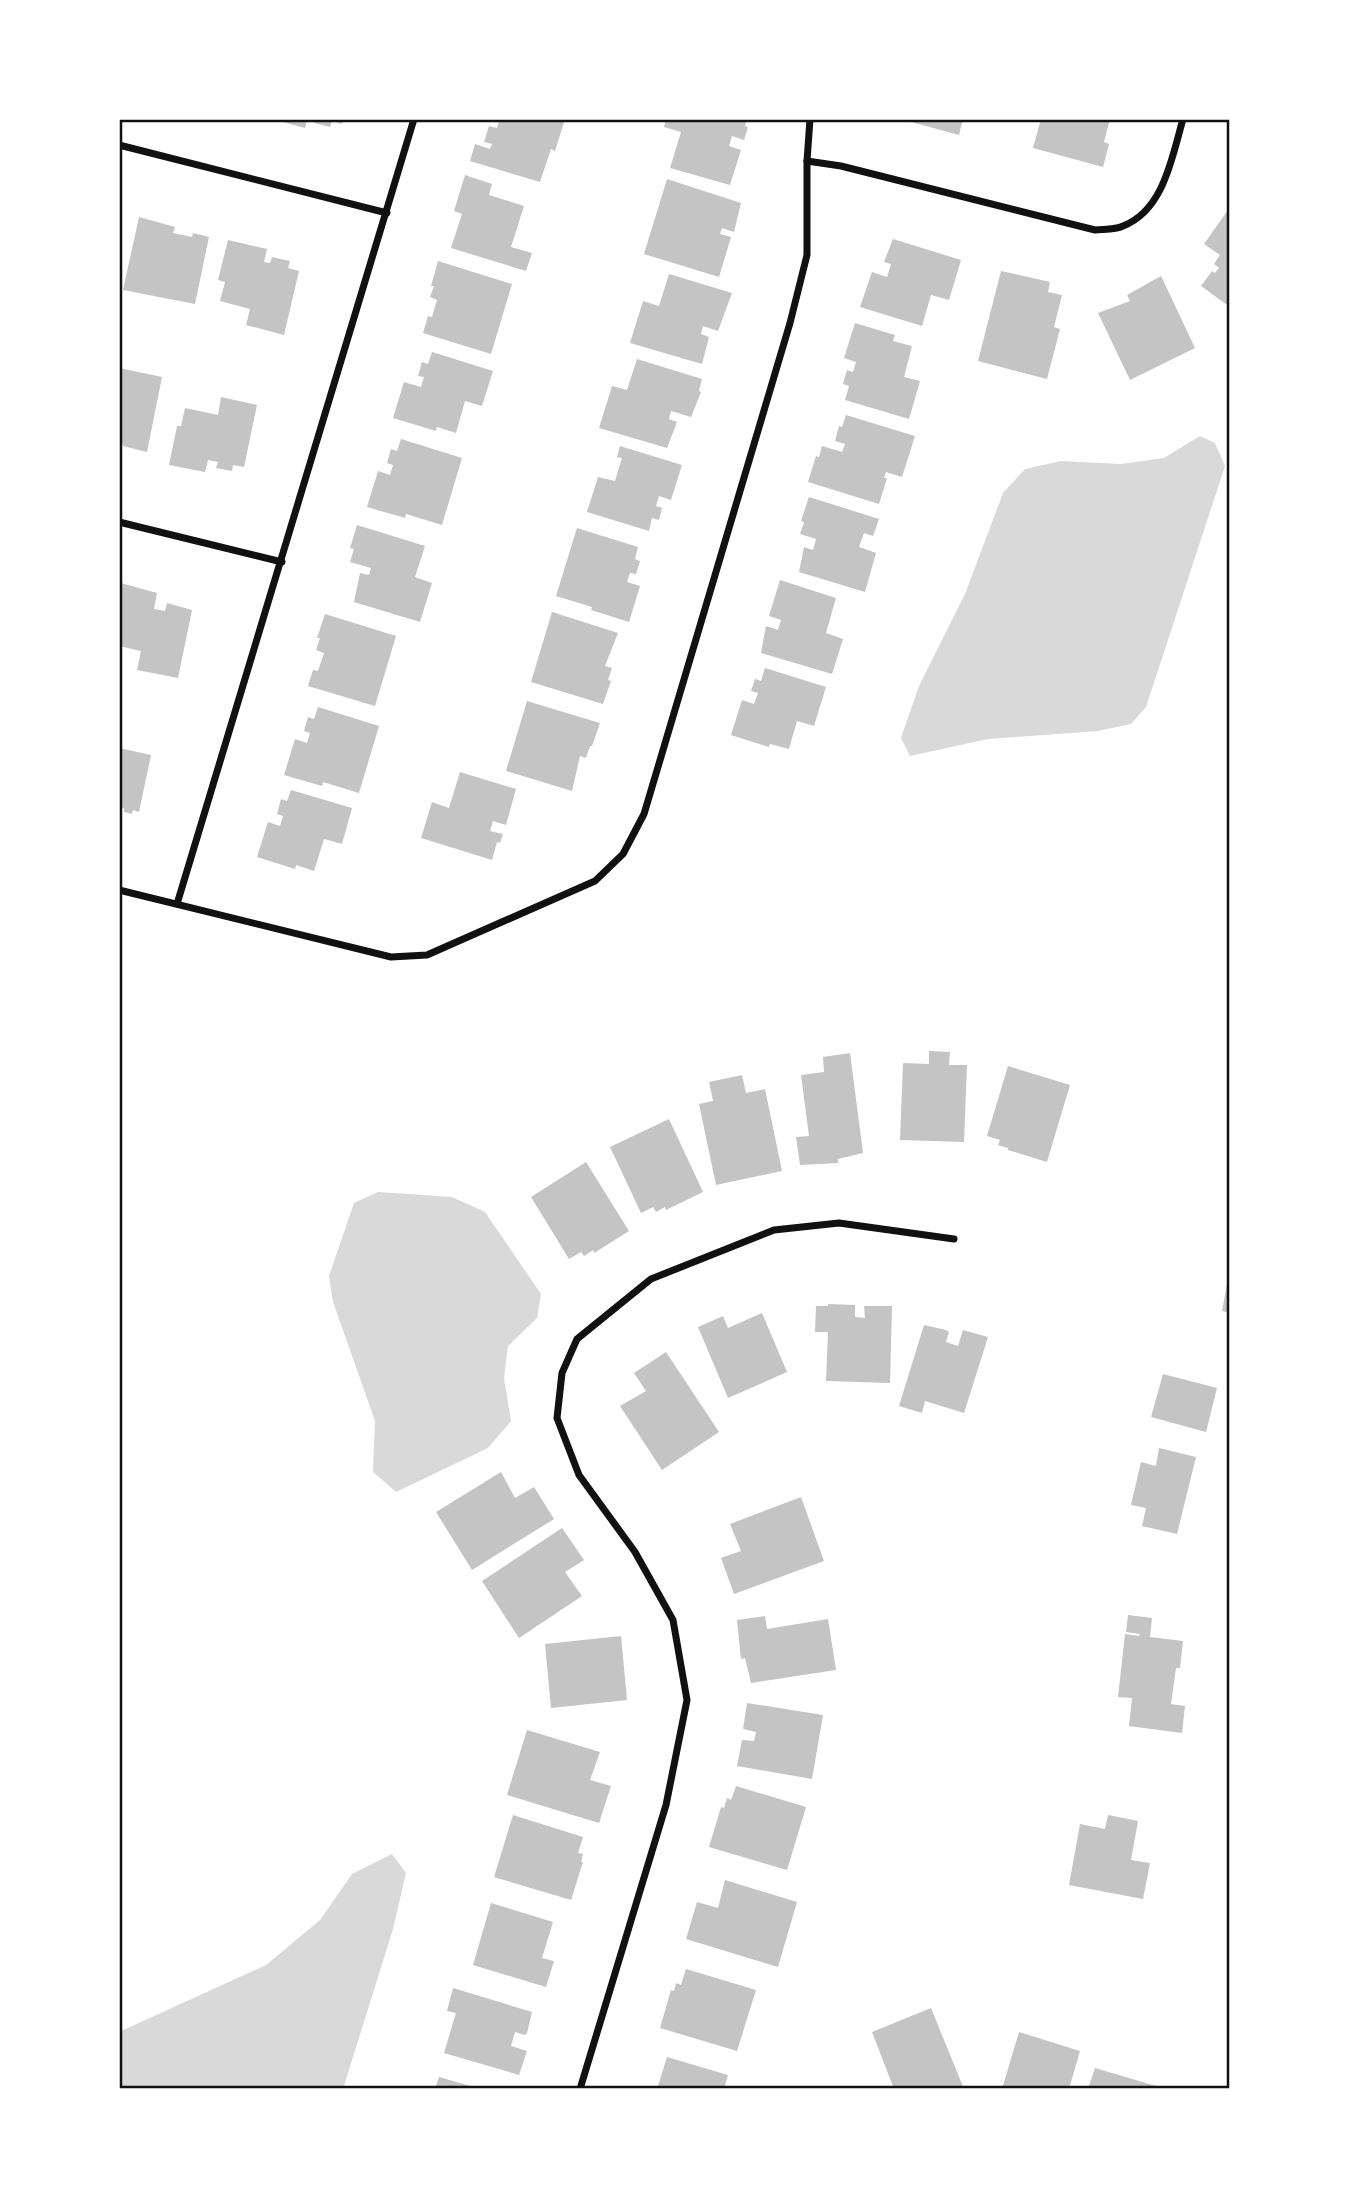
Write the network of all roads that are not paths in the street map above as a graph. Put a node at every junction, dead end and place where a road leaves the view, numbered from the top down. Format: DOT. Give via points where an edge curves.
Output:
graph roads {
  1 [pos="414,119"];
  2 [pos="810,119"];
  3 [pos="1183,119"];
  4 [pos="119,145"];
  5 [pos="807,161"];
  6 [pos="387,214"];
  7 [pos="119,522"];
  8 [pos="282,562"];
  9 [pos="119,890"];
  10 [pos="177,904"];
  11 [pos="954,1239"];
  12 [pos="580,2089"];
  1 -- 6 [label="street"];
  2 -- 5 [label="street"];
  3 -- 5 [label="street" via="1162,188 1140,218 1120,228 1095,230"];
  4 -- 6 [label="street"];
  5 -- 10 [label="street" via="807,255 790,323 644,814 623,854 595,881 427,955 391,957"];
  6 -- 8 [label="street"];
  7 -- 8 [label="street"];
  8 -- 10 [label="street"];
  9 -- 10 [label="street"];
  11 -- 12 [label="street" via="839,1223 774,1230 651,1279 577,1339 562,1373 557,1418 579,1475 635,1552 673,1620 687,1700 666,1805"];
}
